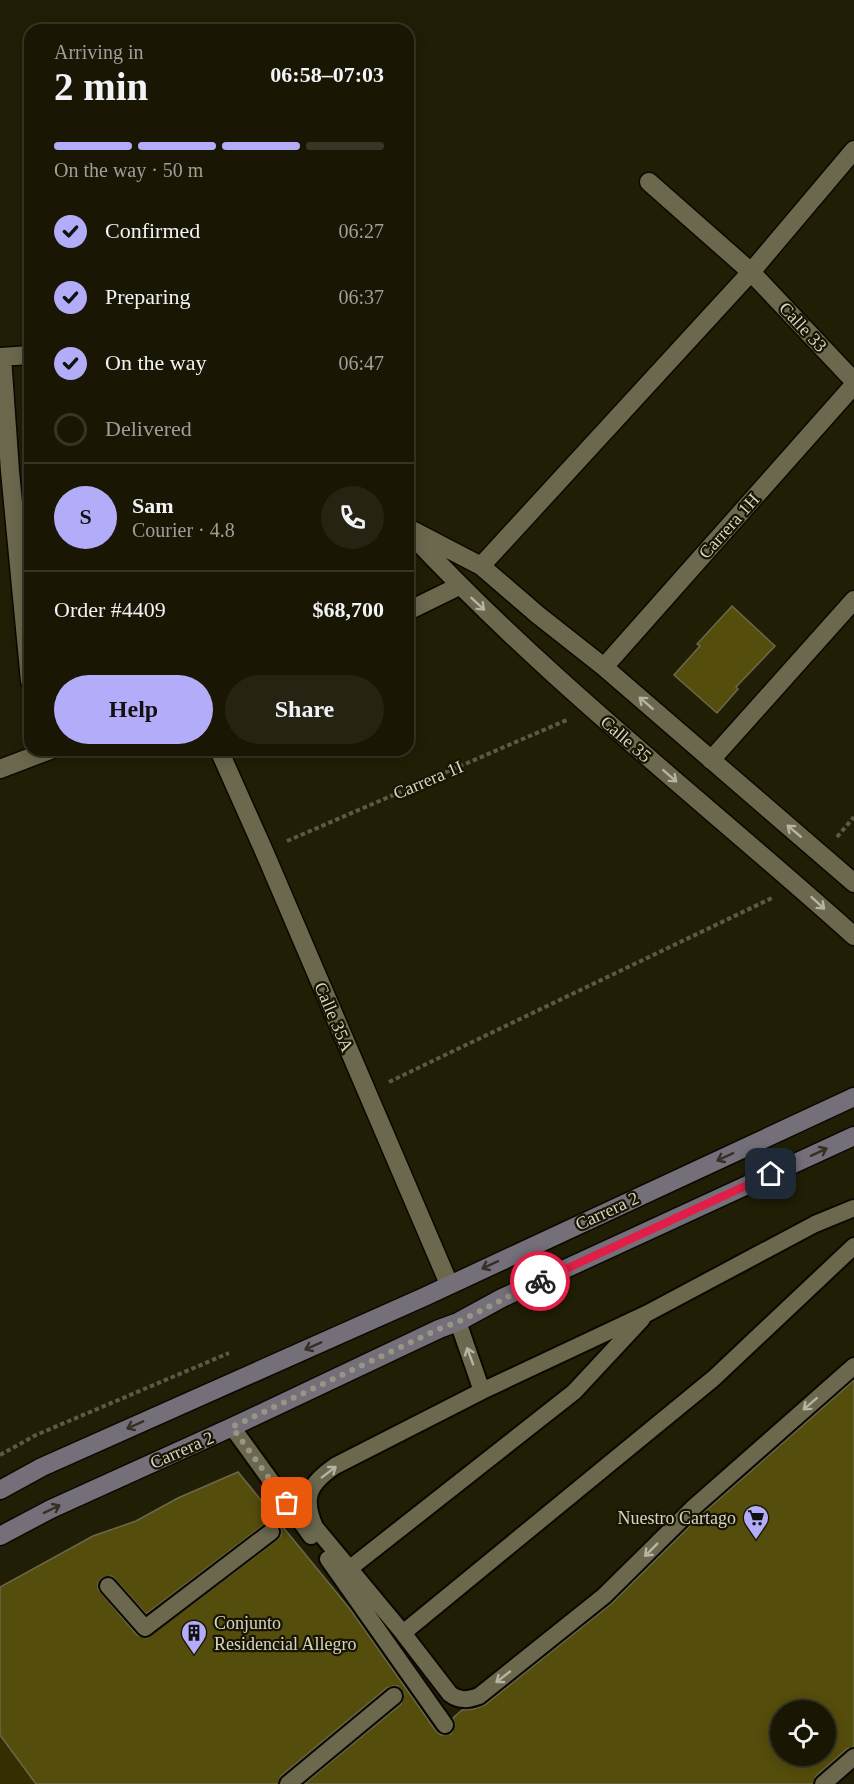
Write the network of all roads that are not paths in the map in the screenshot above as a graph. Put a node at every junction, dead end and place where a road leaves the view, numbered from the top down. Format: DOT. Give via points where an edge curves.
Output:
graph roads {
  1 [pos="854,150"];
  2 [pos="649,182"];
  3 [pos="751,272"];
  4 [pos="24,355"];
  5 [pos="1,357"];
  6 [pos="854,383"];
  7 [pos="414,533"];
  8 [pos="414,537"];
  9 [pos="481,566"];
  10 [pos="459,586"];
  11 [pos="854,600"];
  12 [pos="414,608"];
  13 [pos="24,618"];
  14 [pos="604,667"];
  15 [pos="30,756"];
  16 [pos="222,756"];
  17 [pos="711,760"];
  18 [pos="0,769"];
  19 [pos="854,882"];
  20 [pos="854,936"];
  21 [pos="854,1097"];
  22 [pos="854,1136"];
  23 [pos="854,1208"];
  24 [pos="854,1246"];
  25 [pos="449,1284"];
  26 [pos="648,1313"];
  27 [pos="458,1322"];
  28 [pos="854,1366"];
  29 [pos="482,1390"];
  30 [pos="232,1427"];
  31 [pos="0,1490"];
  32 [pos="272,1532"];
  33 [pos="0,1536"];
  34 [pos="349,1569"];
  35 [pos="108,1586"];
  36 [pos="403,1633"];
  37 [pos="394,1696"];
  38 [pos="445,1725"];
  39 [pos="854,1757"];
  40 [pos="288,1784"];
  41 [pos="824,1784"];
  1 -- 3 [label="street"];
  2 -- 3 [label="street, Calle 33"];
  3 -- 6 [label="street, Calle 33"];
  3 -- 9 [label="street"];
  4 -- 5 [label="street"];
  5 -- 13 [label="street"];
  6 -- 14 [label="street, Carrera 1H"];
  7 -- 9 [label="street, Calle 35"];
  8 -- 10 [label="street, Calle 35"];
  9 -- 14 [label="street, Calle 35"];
  10 -- 12 [label="street"];
  10 -- 20 [label="street, Calle 35, one-way" via="592,709"];
  11 -- 17 [label="street"];
  17 -- 14 [label="street, Calle 35, one-way"];
  15 -- 18 [label="street"];
  16 -- 25 [label="street, Calle 35A"];
  19 -- 17 [label="street, Calle 35, one-way"];
  21 -- 25 [label="main road, Carrera 2, one-way"];
  27 -- 22 [label="main road, Carrera 2, one-way" via="502,1298"];
  23 -- 26 [label="lane" via="815,1224"];
  24 -- 36 [label="lane" via="714,1378"];
  25 -- 31 [label="main road, Carrera 2, one-way" via="42,1467"];
  26 -- 29 [label="lane"];
  26 -- 34 [label="lane" via="574,1392"];
  29 -- 27 [label="lane, one-way"];
  27 -- 30 [label="main road, Carrera 2"];
  28 -- 36 [label="lane, one-way" via="694,1507 604,1596 479,1696 464,1700 450,1694"];
  34 -- 29 [label="lane, one-way" via="315,1527 307,1510 308,1496 315,1485 335,1466"];
  33 -- 30 [label="main road, Carrera 2, one-way"];
  30 -- 38 [label="lane"];
  32 -- 35 [label="lane" via="145,1628"];
  34 -- 36 [label="lane"];
  37 -- 40 [label="lane"];
  39 -- 41 [label="lane"];
}
